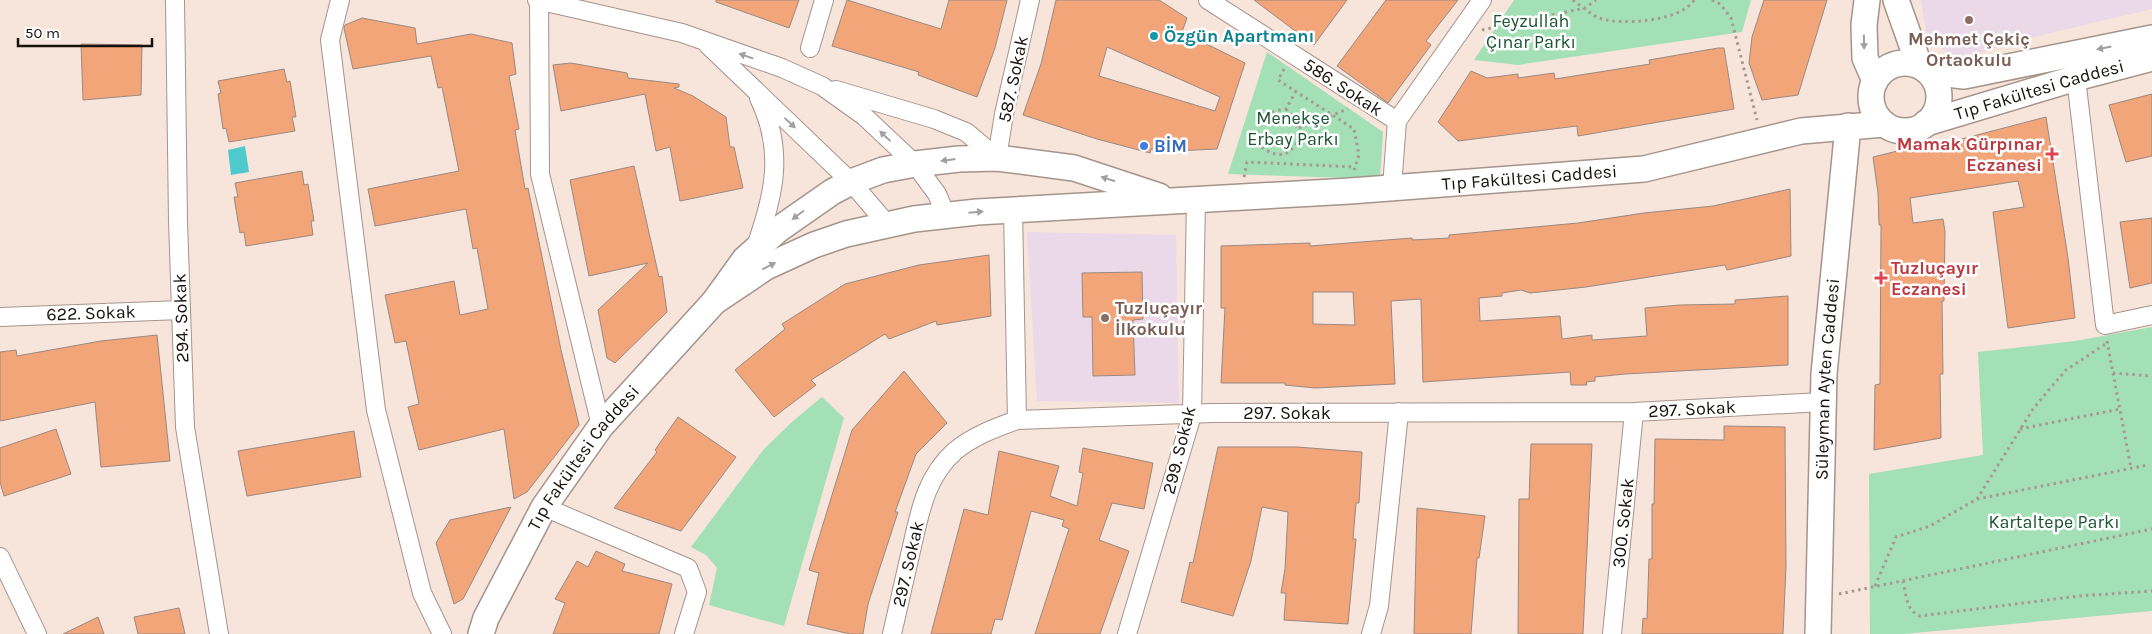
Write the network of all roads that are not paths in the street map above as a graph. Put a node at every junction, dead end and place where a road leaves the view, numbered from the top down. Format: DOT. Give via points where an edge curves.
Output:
graph roads {
  1 [pos="175,0"];
  2 [pos="340,0"];
  3 [pos="538,0"];
  4 [pos="824,0"];
  5 [pos="1030,0"];
  6 [pos="1208,0"];
  7 [pos="1482,0"];
  8 [pos="1867,0"];
  9 [pos="1896,0"];
  10 [pos="2152,38"];
  11 [pos="704,41"];
  12 [pos="810,48"];
  13 [pos="2152,58"];
  14 [pos="1924,69"];
  15 [pos="2076,78"];
  16 [pos="1875,81"];
  17 [pos="822,86"];
  18 [pos="754,88"];
  19 [pos="1397,121"];
  20 [pos="1926,123"];
  21 [pos="1884,124"];
  22 [pos="1848,126"];
  23 [pos="997,158"];
  24 [pos="915,164"];
  25 [pos="851,182"];
  26 [pos="1392,187"];
  27 [pos="1170,200"];
  28 [pos="1196,200"];
  29 [pos="1013,209"];
  30 [pos="946,215"];
  31 [pos="887,224"];
  32 [pos="754,252"];
  33 [pos="714,302"];
  34 [pos="181,310"];
  35 [pos="2152,315"];
  36 [pos="0,317"];
  37 [pos="1823,402"];
  38 [pos="1399,412"];
  39 [pos="1634,412"];
  40 [pos="1192,415"];
  41 [pos="1017,420"];
  42 [pos="601,426"];
  43 [pos="544,507"];
  44 [pos="0,557"];
  45 [pos="37,634"];
  46 [pos="219,634"];
  47 [pos="442,634"];
  48 [pos="481,634"];
  49 [pos="684,634"];
  50 [pos="892,634"];
  51 [pos="1127,634"];
  52 [pos="1371,634"];
  53 [pos="1612,634"];
  54 [pos="1818,634"];
  1 -- 34 [label="street, 294. Sokak"];
  2 -- 47 [label="street" via="330,40 376,410 422,593"];
  3 -- 11 [label="street"];
  3 -- 42 [label="street" via="540,174"];
  4 -- 12 [label="street"];
  5 -- 23 [label="street, 587. Sokak"];
  6 -- 19 [label="street, 586. Sokak"];
  7 -- 19 [label="street"];
  8 -- 16 [label="main road, one-way" via="1864,58"];
  9 -- 14 [label="main road"];
  10 -- 14 [label="main road, one-way" via="1964,76"];
  17 -- 11 [label="street, one-way" via="782,68"];
  11 -- 18 [label="street"];
  13 -- 15 [label="main road, Tıp Fakültesi Caddesi"];
  14 -- 16 [label="main road" via="1895,65 1880,72"];
  14 -- 20 [label="main road" via="1936,83 1939,101 1933,117"];
  15 -- 20 [label="main road, Tıp Fakültesi Caddesi"];
  15 -- 35 [label="street" via="2106,334"];
  16 -- 21 [label="main road" via="1872,104"];
  17 -- 23 [label="street" via="934,119 966,132"];
  24 -- 17 [label="street, one-way" via="864,116"];
  18 -- 25 [label="street, one-way"];
  18 -- 32 [label="street" via="774,138 775,173 767,215"];
  19 -- 26 [label="street, 586. Sokak"];
  20 -- 21 [label="main road" via="1919,128 1901,131"];
  21 -- 22 [label="main road, Tıp Fakültesi Caddesi"];
  22 -- 26 [label="main road, Tıp Fakültesi Caddesi" via="1801,131 1644,170"];
  22 -- 37 [label="main road, Süleyman Ayten Caddesi"];
  23 -- 24 [label="main road, one-way"];
  27 -- 23 [label="main road, one-way" via="1074,168"];
  24 -- 25 [label="main road" via="883,170"];
  24 -- 30 [label="street" via="935,189"];
  25 -- 31 [label="street"];
  25 -- 32 [label="main road, one-way" via="806,210"];
  26 -- 28 [label="main road, Tıp Fakültesi Caddesi" via="1352,179 1239,198"];
  27 -- 28 [label="main road, Tıp Fakültesi Caddesi"];
  27 -- 29 [label="main road, Tıp Fakültesi Caddesi"];
  28 -- 40 [label="street, 299. Sokak"];
  30 -- 29 [label="main road, Tıp Fakültesi Caddesi, one-way"];
  29 -- 41 [label="street"];
  30 -- 31 [label="main road, Tıp Fakültesi Caddesi"];
  33 -- 31 [label="main road, Tıp Fakültesi Caddesi, one-way" via="766,267 814,245"];
  32 -- 33 [label="main road" via="745,259"];
  33 -- 42 [label="main road, Tıp Fakültesi Caddesi"];
  34 -- 36 [label="street, 622. Sokak"];
  34 -- 46 [label="street, 294. Sokak" via="185,427"];
  37 -- 39 [label="street, 297. Sokak"];
  37 -- 54 [label="main road, Süleyman Ayten Caddesi"];
  38 -- 39 [label="street, 297. Sokak"];
  38 -- 40 [label="street, 297. Sokak"];
  38 -- 52 [label="street" via="1378,606"];
  39 -- 53 [label="street, 300. Sokak"];
  40 -- 41 [label="street, 297. Sokak"];
  40 -- 51 [label="street, 299. Sokak"];
  41 -- 50 [label="street, 297. Sokak" via="965,444 934,477 923,502"];
  42 -- 43 [label="main road, Tıp Fakültesi Caddesi"];
  43 -- 48 [label="main road, Tıp Fakültesi Caddesi" via="486,618"];
  43 -- 49 [label="street" via="688,568 697,592"];
  44 -- 45 [label="street"];
}
